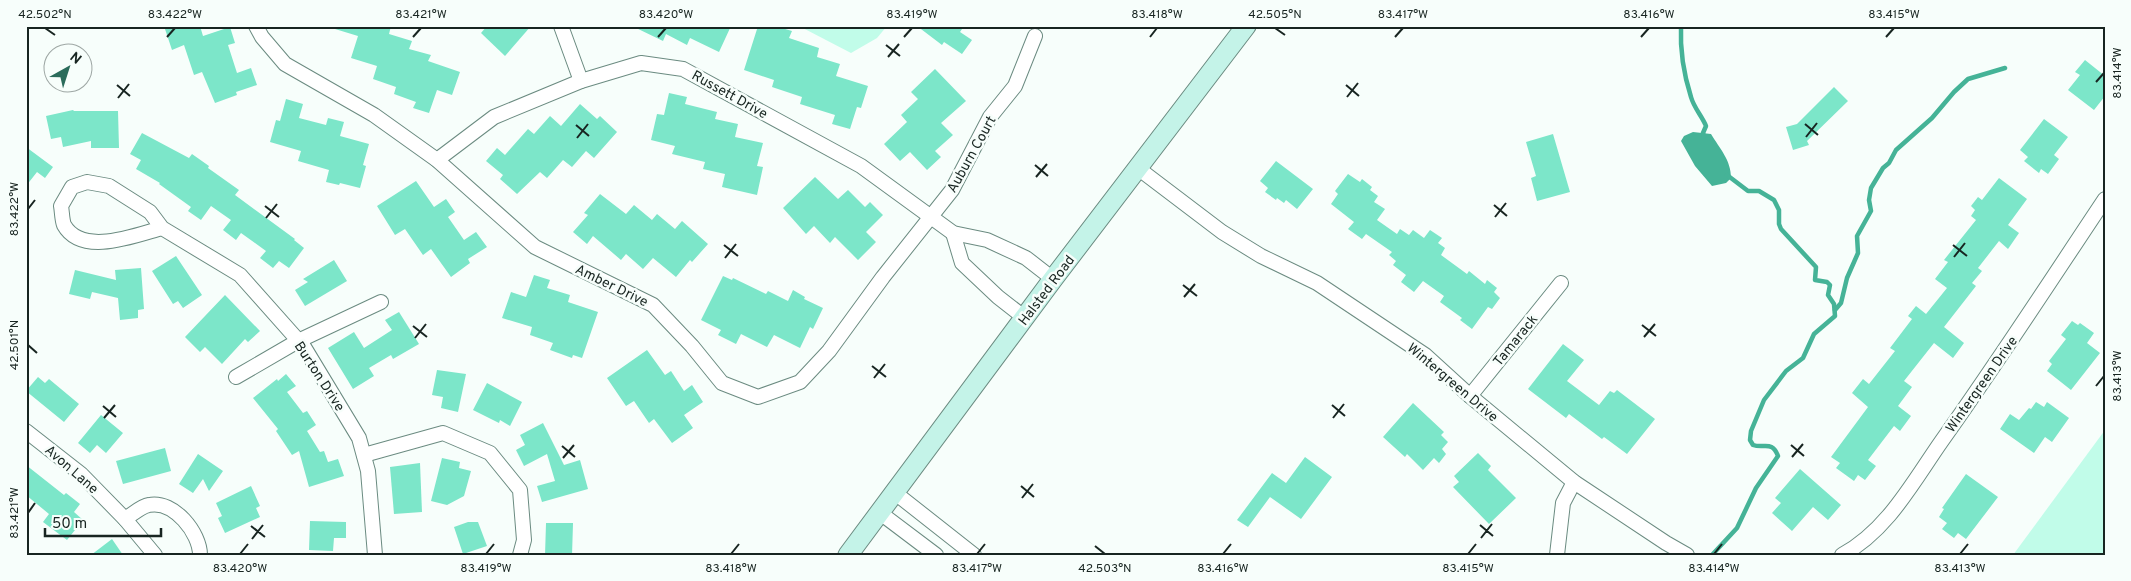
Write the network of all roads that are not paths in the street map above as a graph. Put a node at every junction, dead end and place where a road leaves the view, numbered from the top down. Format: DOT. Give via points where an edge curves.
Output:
graph roads {
  1 [pos="256,26"];
  2 [pos="561,26"];
  3 [pos="1246,26"];
  4 [pos="1035,36"];
  5 [pos="581,81"];
  6 [pos="437,160"];
  7 [pos="1139,169"];
  8 [pos="2105,199"];
  9 [pos="931,216"];
  10 [pos="162,228"];
  11 [pos="953,233"];
  12 [pos="1054,279"];
  13 [pos="1561,283"];
  14 [pos="381,302"];
  15 [pos="1025,318"];
  16 [pos="298,341"];
  17 [pos="236,377"];
  18 [pos="1470,396"];
  19 [pos="26,432"];
  20 [pos="364,455"];
  21 [pos="1574,482"];
  22 [pos="894,492"];
  23 [pos="879,512"];
  24 [pos="126,519"];
  25 [pos="155,555"];
  26 [pos="200,555"];
  27 [pos="375,555"];
  28 [pos="520,555"];
  29 [pos="848,555"];
  30 [pos="936,555"];
  31 [pos="974,555"];
  32 [pos="1557,555"];
  33 [pos="1687,555"];
  34 [pos="1842,555"];
  1 -- 6 [label="street, Amber Drive" via="285,64 374,115"];
  2 -- 5 [label="street"];
  3 -- 7 [label="street, Halsted Road"];
  4 -- 9 [label="street, Auburn Court" via="1015,86 990,116 952,190"];
  5 -- 6 [label="street, Russett Drive" via="494,117"];
  5 -- 9 [label="street, Russett Drive" via="641,63 683,69 861,166"];
  6 -- 9 [label="street, Amber Drive" via="535,247 652,305 722,383 758,397 800,382 815,368"];
  7 -- 12 [label="street, Halsted Road"];
  7 -- 18 [label="street, Wintergreen Drive" via="1222,232 1261,256 1317,283 1425,356"];
  8 -- 34 [label="street, Wintergreen Drive" via="1987,377 1886,520"];
  9 -- 11 [label="street, Russett Drive"];
  10 -- 10 [label="street, Burton Drive" via="150,212 109,186 87,182 72,187 61,206 64,225 77,237 96,242 121,240"];
  10 -- 16 [label="street, Burton Drive" via="240,275"];
  11 -- 12 [label="street, Russett Drive" via="987,240 1026,258"];
  11 -- 15 [label="street" via="962,264"];
  12 -- 15 [label="street, Halsted Road"];
  13 -- 18 [label="street, Tamarack"];
  14 -- 16 [label="street"];
  15 -- 22 [label="street, Halsted Road"];
  16 -- 17 [label="street"];
  16 -- 20 [label="street, Burton Drive" via="359,438"];
  18 -- 21 [label="street, Wintergreen Drive"];
  19 -- 24 [label="street, Avon Lane" via="81,474"];
  20 -- 27 [label="street, Burton Drive"];
  20 -- 28 [label="street" via="443,433 490,453 520,490 524,540"];
  21 -- 32 [label="street" via="1563,503"];
  21 -- 33 [label="street, Wintergreen Drive"];
  22 -- 23 [label="street, Halsted Road"];
  22 -- 31 [label="street"];
  23 -- 29 [label="street, Halsted Road"];
  23 -- 30 [label="street"];
  24 -- 25 [label="street, Avon Lane"];
  24 -- 26 [label="street" via="149,505 168,508 192,529"];
}
